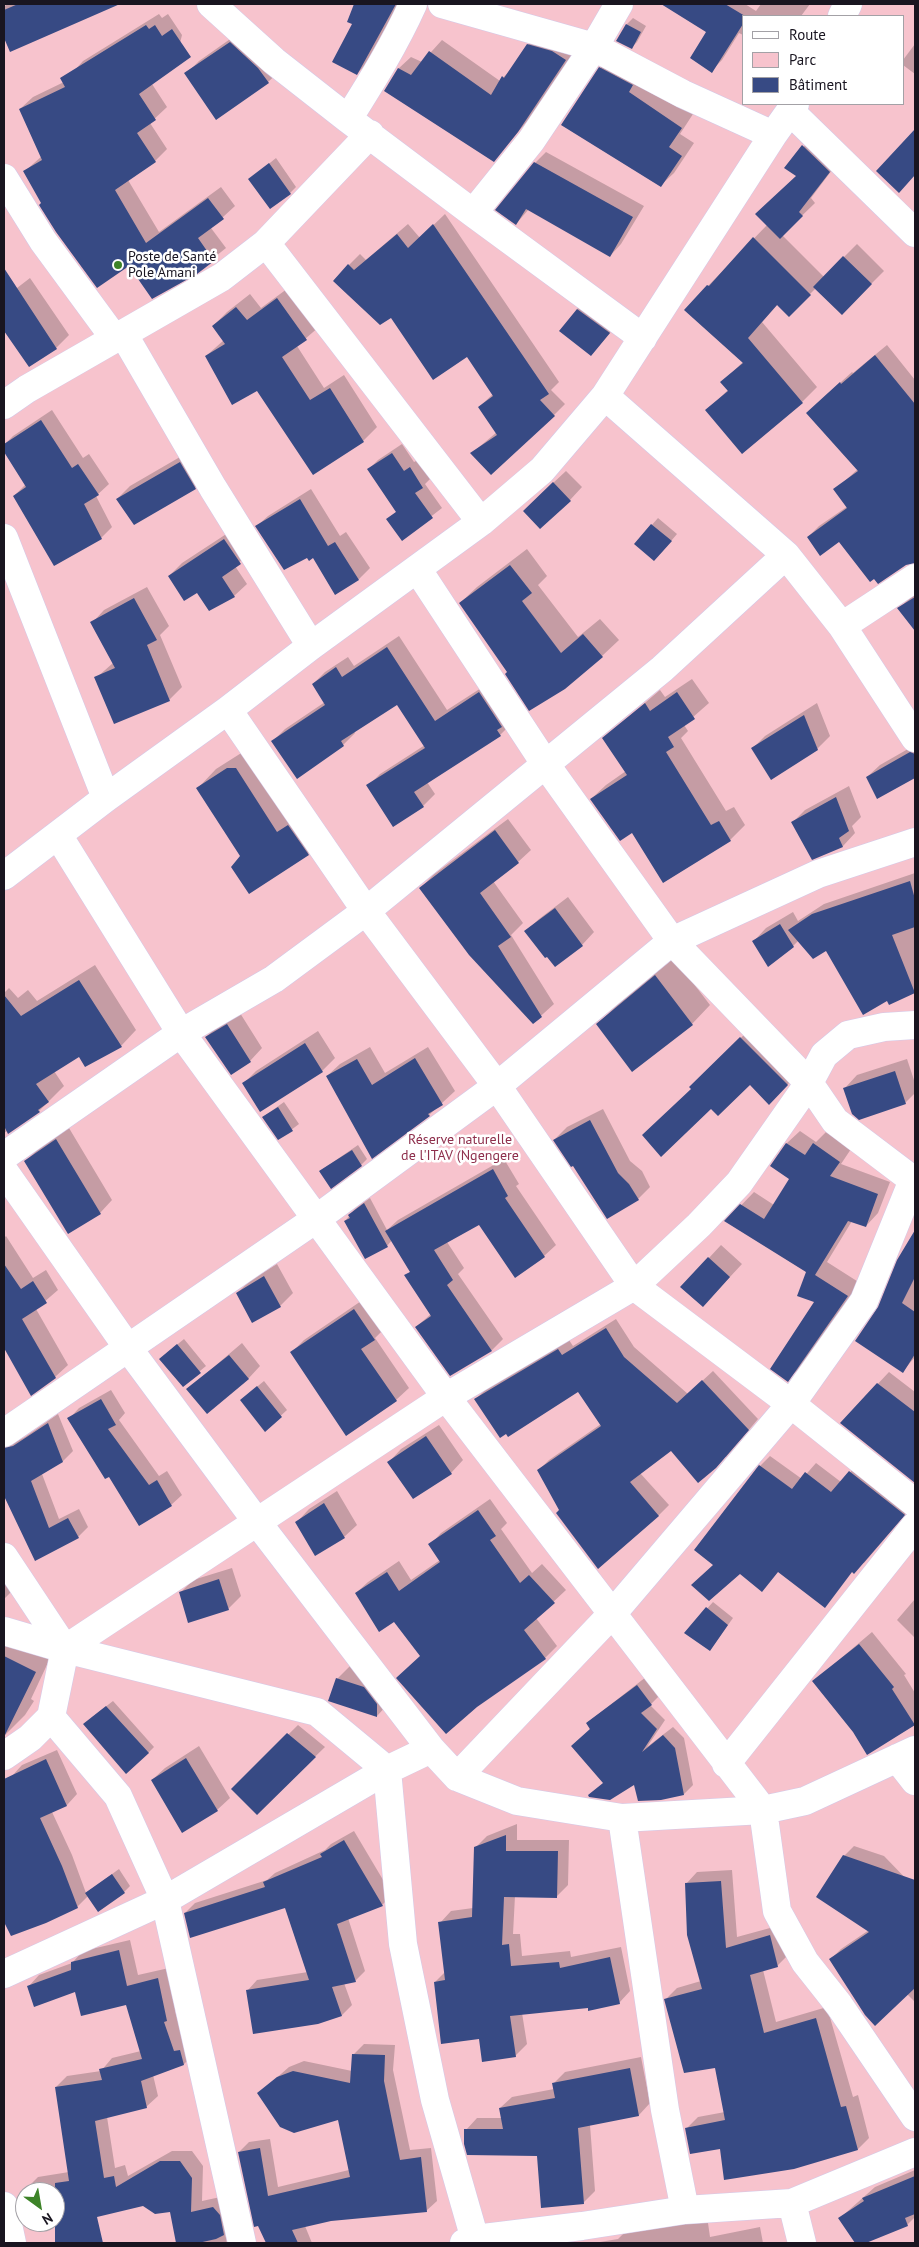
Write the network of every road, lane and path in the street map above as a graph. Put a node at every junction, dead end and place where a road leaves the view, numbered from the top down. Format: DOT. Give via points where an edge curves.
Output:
graph roads {
  1 [pos="211,4"];
  2 [pos="412,4"];
  3 [pos="442,4"];
  4 [pos="619,4"];
  5 [pos="594,47"];
  6 [pos="793,108"];
  7 [pos="348,118"];
  8 [pos="370,134"];
  9 [pos="773,135"];
  10 [pos="4,178"];
  11 [pos="473,213"];
  12 [pos="915,233"];
  13 [pos="266,243"];
  14 [pos="120,337"];
  15 [pos="643,338"];
  16 [pos="605,396"];
  17 [pos="4,405"];
  18 [pos="481,522"];
  19 [pos="4,538"];
  20 [pos="786,555"];
  21 [pos="418,570"];
  22 [pos="915,578"];
  23 [pos="842,626"];
  24 [pos="311,646"];
  25 [pos="228,710"];
  26 [pos="915,738"];
  27 [pos="546,765"];
  28 [pos="106,798"];
  29 [pos="58,834"];
  30 [pos="915,842"];
  31 [pos="4,876"];
  32 [pos="366,911"];
  33 [pos="672,941"];
  34 [pos="915,1025"];
  35 [pos="181,1033"];
  36 [pos="809,1083"];
  37 [pos="497,1086"];
  38 [pos="4,1156"];
  39 [pos="4,1171"];
  40 [pos="316,1219"];
  41 [pos="634,1286"];
  42 [pos="128,1348"];
  43 [pos="446,1397"];
  44 [pos="791,1404"];
  45 [pos="4,1433"];
  46 [pos="915,1504"];
  47 [pos="257,1522"];
  48 [pos="915,1526"];
  49 [pos="4,1557"];
  50 [pos="613,1613"];
  51 [pos="4,1631"];
  52 [pos="65,1649"];
  53 [pos="51,1718"];
  54 [pos="431,1749"];
  55 [pos="906,1754"];
  56 [pos="4,1756"];
  57 [pos="726,1764"];
  58 [pos="387,1770"];
  59 [pos="457,1777"];
  60 [pos="915,1781"];
  61 [pos="763,1810"];
  62 [pos="622,1818"];
  63 [pos="165,1900"];
  64 [pos="4,1974"];
  65 [pos="915,2117"];
  66 [pos="915,2152"];
  67 [pos="792,2203"];
  68 [pos="4,2206"];
  69 [pos="685,2210"];
  70 [pos="472,2242"];
  71 [pos="12,2243"];
  72 [pos="242,2243"];
  73 [pos="802,2243"];
  1 -- 7 [label="street" via="274,61"];
  2 -- 7 [label="street" via="377,72"];
  3 -- 5 [label="street"];
  4 -- 5 [label="street"];
  5 -- 9 [label="street" via="682,94"];
  5 -- 11 [label="street" via="531,141"];
  6 -- 9 [label="street"];
  6 -- 12 [label="street"];
  7 -- 8 [label="street"];
  8 -- 11 [label="street"];
  8 -- 13 [label="street"];
  9 -- 15 [label="street"];
  10 -- 14 [label="street" via="43,241"];
  11 -- 15 [label="street"];
  13 -- 14 [label="street" via="222,278"];
  13 -- 18 [label="street"];
  14 -- 17 [label="street"];
  14 -- 24 [label="street"];
  15 -- 16 [label="street"];
  16 -- 18 [label="street" via="542,470"];
  16 -- 20 [label="street"];
  18 -- 21 [label="street"];
  19 -- 28 [label="street"];
  20 -- 23 [label="street"];
  20 -- 27 [label="street" via="662,669"];
  21 -- 24 [label="street"];
  21 -- 27 [label="street"];
  22 -- 23 [label="street"];
  23 -- 26 [label="street"];
  24 -- 25 [label="street"];
  25 -- 28 [label="street"];
  25 -- 32 [label="street"];
  27 -- 32 [label="street"];
  27 -- 33 [label="street"];
  28 -- 29 [label="street"];
  29 -- 31 [label="street"];
  29 -- 35 [label="street"];
  30 -- 33 [label="street" via="818,874"];
  32 -- 35 [label="street" via="274,979"];
  32 -- 37 [label="street"];
  33 -- 36 [label="street"];
  33 -- 37 [label="street"];
  34 -- 36 [label="street" via="884,1027 848,1035 824,1055"];
  35 -- 38 [label="street"];
  35 -- 40 [label="street"];
  36 -- 41 [label="street" via="739,1183"];
  36 -- 44 [label="street" via="835,1121 912,1180 864,1301"];
  37 -- 40 [label="street"];
  37 -- 41 [label="street"];
  39 -- 42 [label="street"];
  40 -- 42 [label="street"];
  40 -- 43 [label="street"];
  41 -- 43 [label="street"];
  41 -- 44 [label="street"];
  42 -- 45 [label="street"];
  42 -- 47 [label="street"];
  43 -- 47 [label="street"];
  43 -- 50 [label="street"];
  44 -- 46 [label="street"];
  44 -- 50 [label="street"];
  47 -- 52 [label="street"];
  47 -- 54 [label="street"];
  48 -- 57 [label="street"];
  49 -- 52 [label="street"];
  50 -- 57 [label="street"];
  50 -- 59 [label="street"];
  51 -- 52 [label="street"];
  52 -- 53 [label="street"];
  52 -- 58 [label="street" via="317,1712"];
  53 -- 56 [label="street"];
  53 -- 63 [label="street" via="118,1796"];
  54 -- 58 [label="street"];
  54 -- 59 [label="street"];
  55 -- 60 [label="street"];
  55 -- 61 [label="street" via="805,1802"];
  57 -- 61 [label="street"];
  58 -- 63 [label="street"];
  58 -- 70 [label="street" via="404,1944 435,2100"];
  59 -- 62 [label="street" via="517,1801"];
  61 -- 62 [label="street"];
  61 -- 65 [label="street" via="777,1911 805,1962 839,2005"];
  62 -- 69 [label="street" via="665,2110"];
  63 -- 64 [label="street"];
  63 -- 72 [label="street"];
  66 -- 67 [label="street"];
  67 -- 69 [label="street"];
  67 -- 73 [label="street"];
  68 -- 71 [label="street"];
  69 -- 70 [label="street"];
}
